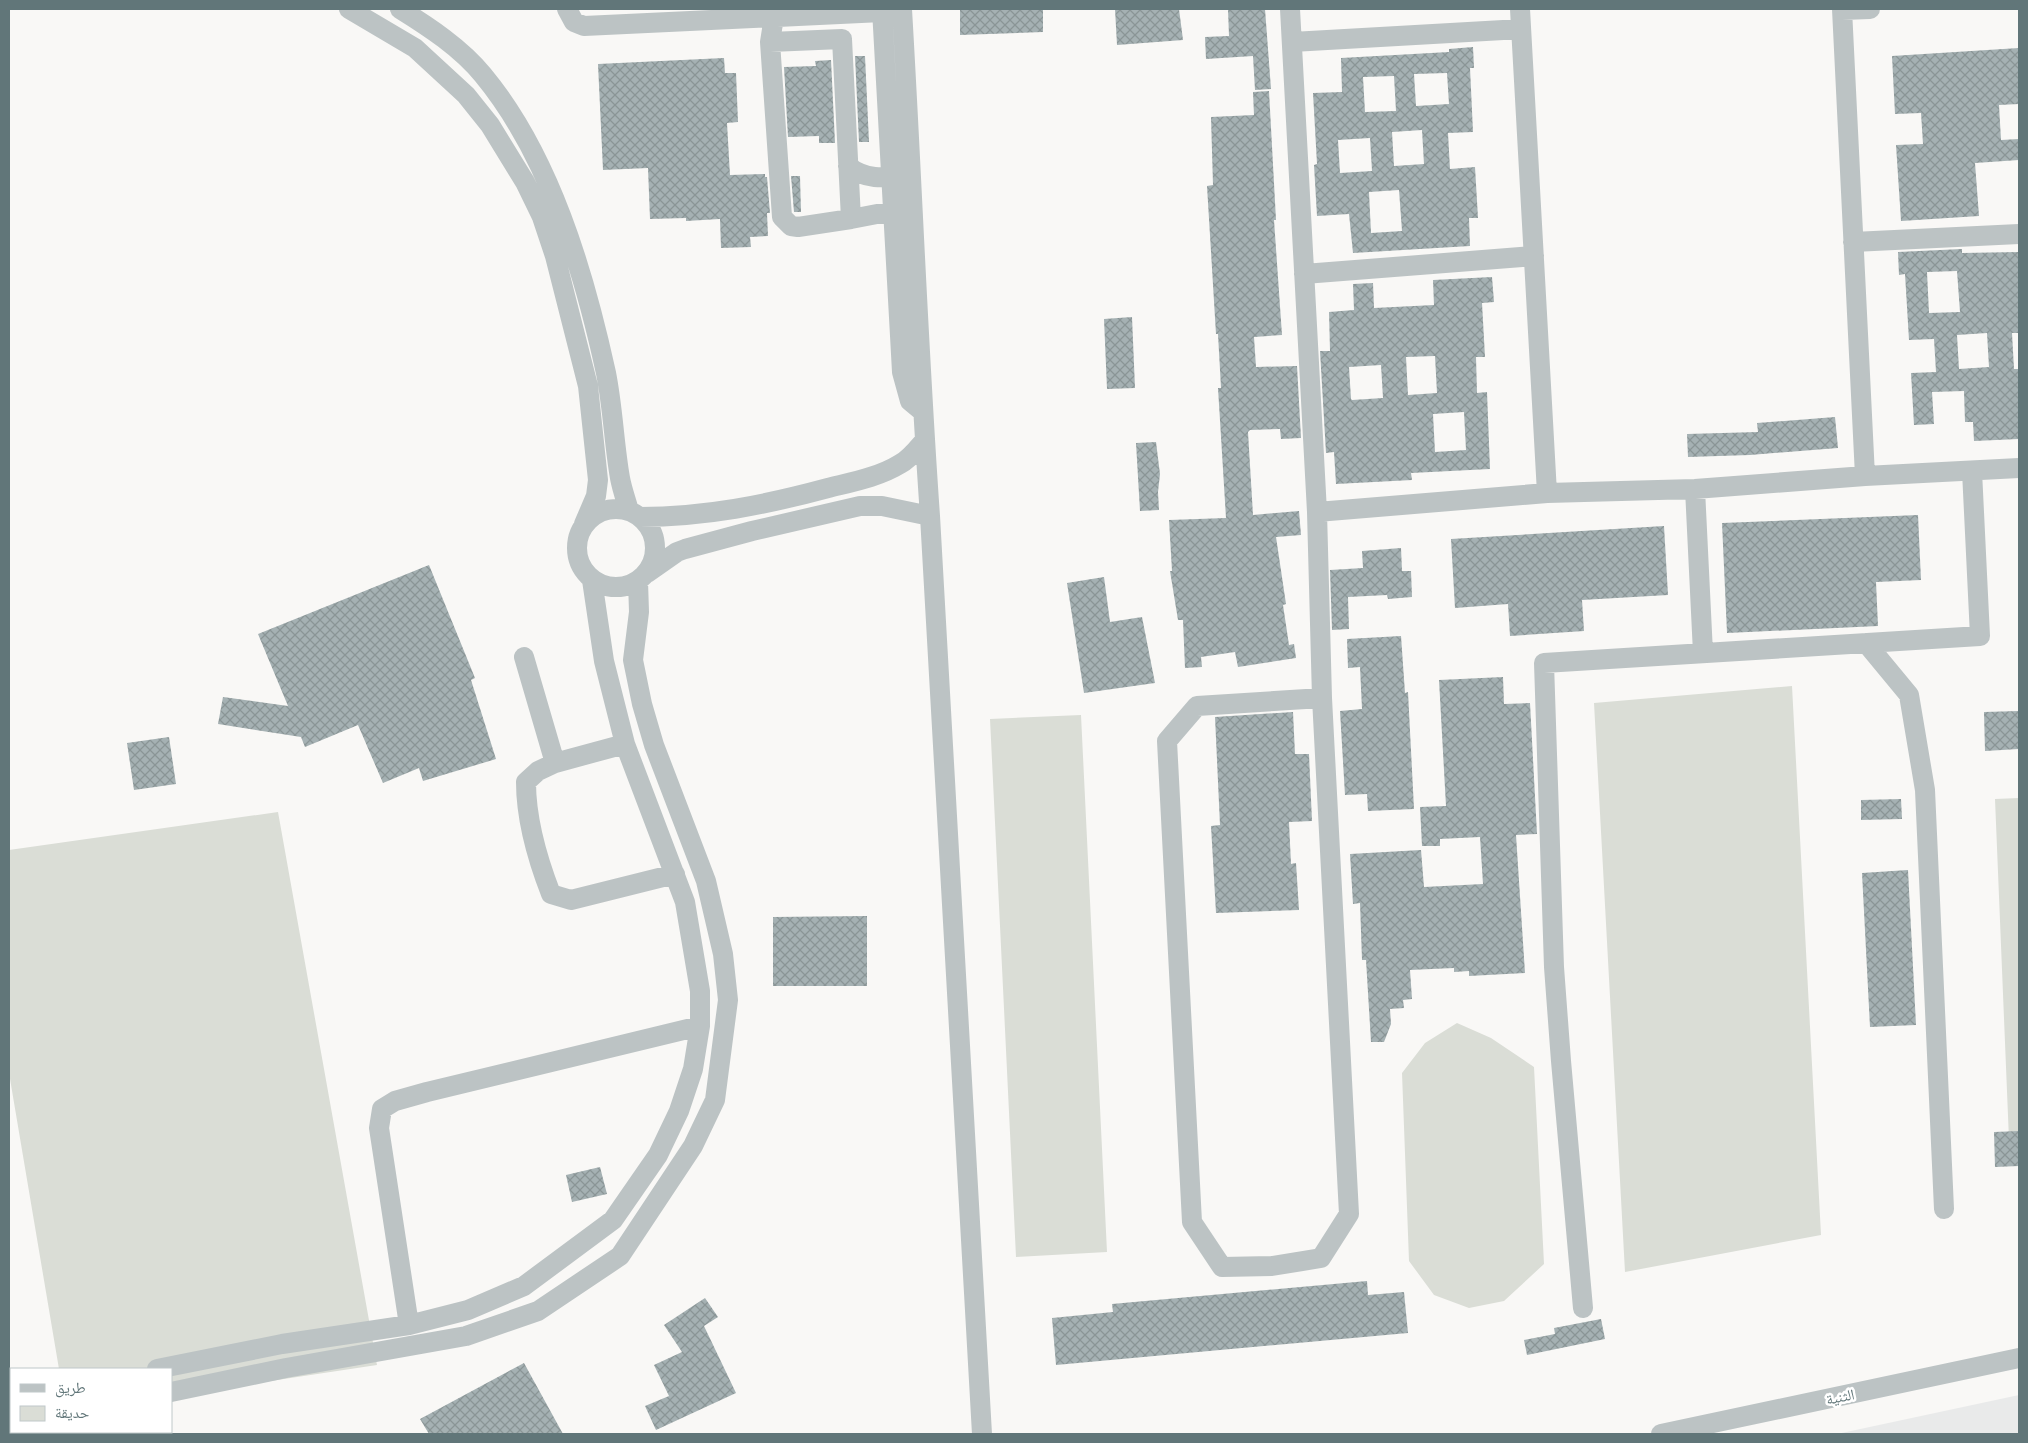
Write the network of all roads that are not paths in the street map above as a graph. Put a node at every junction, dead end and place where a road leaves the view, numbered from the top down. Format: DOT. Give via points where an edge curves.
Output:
graph roads {
  1 [pos="350,9"];
  2 [pos="400,9"];
  3 [pos="567,9"];
  4 [pos="902,9"];
  5 [pos="1290,9"];
  6 [pos="1520,9"];
  7 [pos="1842,9"];
  8 [pos="1870,9"];
  9 [pos="882,10"];
  10 [pos="842,11"];
  11 [pos="782,13"];
  12 [pos="1521,29"];
  13 [pos="842,39"];
  14 [pos="770,42"];
  15 [pos="1292,42"];
  16 [pos="848,166"];
  17 [pos="911,175"];
  18 [pos="891,177"];
  19 [pos="893,213"];
  20 [pos="913,213"];
  21 [pos="851,219"];
  22 [pos="2019,234"];
  23 [pos="1853,242"];
  24 [pos="1534,256"];
  25 [pos="1304,274"];
  26 [pos="922,412"];
  27 [pos="925,440"];
  28 [pos="2019,468"];
  29 [pos="1972,471"];
  30 [pos="1865,476"];
  31 [pos="1695,489"];
  32 [pos="1547,493"];
  33 [pos="1316,512"];
  34 [pos="635,514"];
  35 [pos="930,516"];
  36 [pos="584,524"];
  37 [pos="643,577"];
  38 [pos="592,580"];
  39 [pos="1866,643"];
  40 [pos="1703,653"];
  41 [pos="524,657"];
  42 [pos="1322,698"];
  43 [pos="625,744"];
  44 [pos="555,763"];
  45 [pos="675,874"];
  46 [pos="700,1026"];
  47 [pos="1944,1210"];
  48 [pos="1583,1308"];
  49 [pos="409,1325"];
  50 [pos="2019,1358"];
  51 [pos="162,1368"];
  52 [pos="172,1392"];
  53 [pos="982,1434"];
  54 [pos="1661,1434"];
  1 -- 36 [label="street" via="415,48 466,95 525,182 542,217 588,386 598,480 596,496"];
  2 -- 34 [label="street" via="436,32 483,74 514,119 549,185 592,314 606,375 620,480"];
  3 -- 11 [label="street" via="574,22 584,26"];
  4 -- 17 [label="street"];
  5 -- 15 [label="street"];
  6 -- 12 [label="street"];
  7 -- 8 [label="street"];
  7 -- 23 [label="street"];
  9 -- 10 [label="street"];
  9 -- 18 [label="street"];
  10 -- 11 [label="street"];
  10 -- 13 [label="street"];
  11 -- 14 [label="street" via="770,31"];
  12 -- 15 [label="street"];
  12 -- 24 [label="street"];
  13 -- 14 [label="street"];
  13 -- 16 [label="street"];
  14 -- 21 [label="street" via="782,217 798,228"];
  15 -- 25 [label="street"];
  16 -- 18 [label="street" via="868,177"];
  16 -- 21 [label="street"];
  17 -- 18 [label="street"];
  17 -- 20 [label="street"];
  18 -- 19 [label="street"];
  19 -- 20 [label="street"];
  19 -- 21 [label="street"];
  19 -- 26 [label="street" via="903,382 910,401"];
  20 -- 26 [label="street"];
  22 -- 23 [label="street"];
  23 -- 30 [label="street"];
  24 -- 25 [label="street"];
  24 -- 32 [label="street"];
  25 -- 33 [label="street"];
  26 -- 27 [label="street"];
  27 -- 34 [label="street" via="901,464 879,474 764,505 685,517"];
  27 -- 35 [label="street"];
  28 -- 29 [label="street"];
  29 -- 30 [label="street"];
  29 -- 39 [label="street" via="1980,636"];
  30 -- 31 [label="street"];
  31 -- 32 [label="street"];
  31 -- 40 [label="street"];
  32 -- 33 [label="street"];
  33 -- 42 [label="street"];
  34 -- 36 [label="street" via="617,509 604,511"];
  34 -- 37 [label="street" via="649,526 654,537 653,562"];
  35 -- 37 [label="street" via="882,506 860,506 685,549"];
  35 -- 53 [label="street"];
  36 -- 38 [label="street" via="576,548 583,571"];
  37 -- 38 [label="street" via="627,586 615,588"];
  37 -- 52 [label="street" via="633,660 654,744 706,881 723,954 728,1000 715,1100 693,1146 620,1256 538,1311 466,1336"];
  38 -- 43 [label="street" via="604,661"];
  39 -- 40 [label="street"];
  39 -- 47 [label="street" via="1909,695 1925,790"];
  40 -- 48 [label="street" via="1544,663 1554,967"];
  41 -- 44 [label="street"];
  42 -- 42 [label="street" via="1197,706 1166,741 1192,1222 1222,1267 1272,1266 1321,1258 1349,1214"];
  43 -- 44 [label="street"];
  43 -- 45 [label="street"];
  44 -- 45 [label="street" via="538,771 526,782 526,807 551,894 571,900"];
  45 -- 46 [label="street" via="686,902 700,992"];
  46 -- 49 [label="street" via="693,1069 679,1111 658,1155 613,1220 524,1286 468,1310"];
  46 -- 49 [label="street" via="427,1092 395,1101 382,1109 379,1128"];
  49 -- 51 [label="street" via="282,1344"];
  50 -- 54 [label="street, الثنية"];
}
